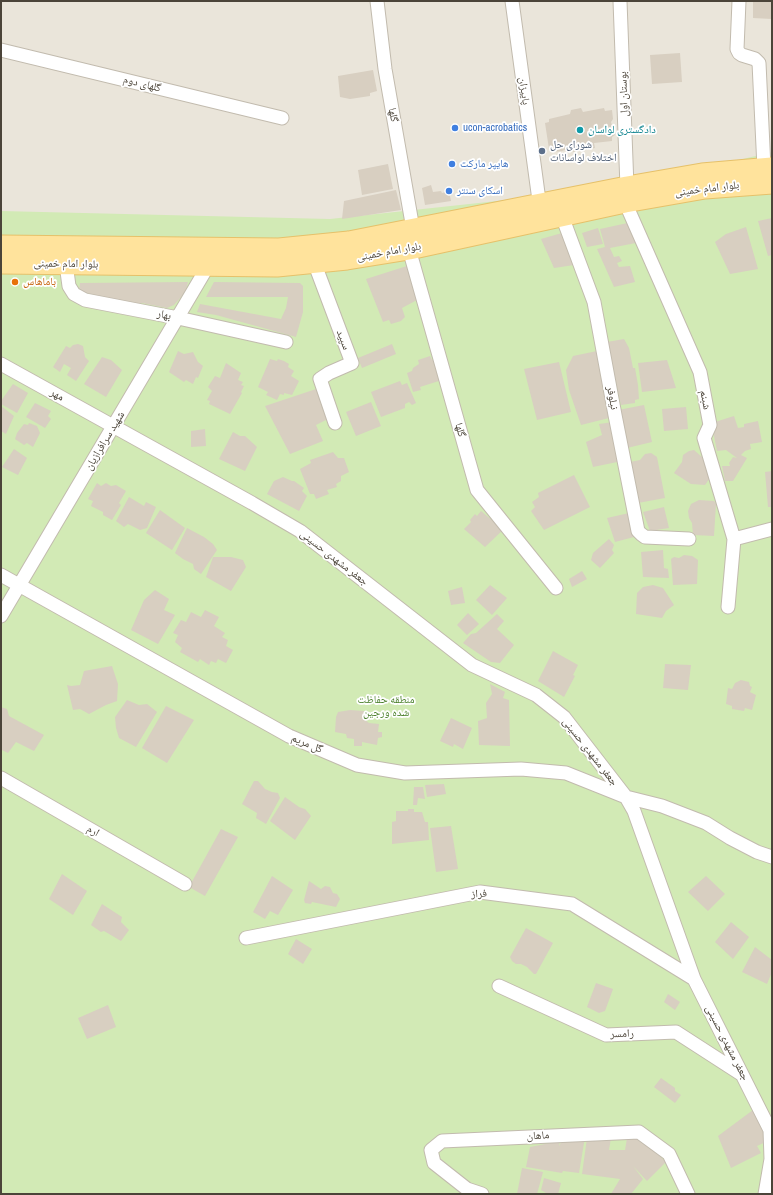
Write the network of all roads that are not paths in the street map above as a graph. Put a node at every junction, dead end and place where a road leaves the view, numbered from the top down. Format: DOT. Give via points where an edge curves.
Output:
graph roads {
  1 [pos="376,1"];
  2 [pos="512,1"];
  3 [pos="620,1"];
  4 [pos="739,1"];
  5 [pos="1,50"];
  6 [pos="282,118"];
  7 [pos="769,173"];
  8 [pos="626,194"];
  9 [pos="540,205"];
  10 [pos="562,216"];
  11 [pos="411,239"];
  12 [pos="1,246"];
  13 [pos="314,262"];
  14 [pos="1,263"];
  15 [pos="66,264"];
  16 [pos="208,266"];
  17 [pos="178,318"];
  18 [pos="286,342"];
  19 [pos="1,364"];
  20 [pos="335,423"];
  21 [pos="113,427"];
  22 [pos="772,528"];
  23 [pos="734,538"];
  24 [pos="689,539"];
  25 [pos="1,575"];
  26 [pos="20,585"];
  27 [pos="556,588"];
  28 [pos="728,607"];
  29 [pos="1,616"];
  30 [pos="1,778"];
  31 [pos="626,797"];
  32 [pos="772,857"];
  33 [pos="185,884"];
  34 [pos="246,938"];
  35 [pos="694,979"];
  36 [pos="499,986"];
  37 [pos="743,1075"];
  38 [pos="482,1194"];
  39 [pos="688,1194"];
  40 [pos="765,1194"];
  1 -- 11 [label="street, گلها"];
  2 -- 9 [label="street, پاییزان"];
  3 -- 8 [label="street, بوستان اول"];
  4 -- 7 [label="street" via="737,49 742,55 759,63"];
  5 -- 6 [label="street, گلهای دوم"];
  7 -- 8 [label="main road, بلوار امام خمینی" via="705,188"];
  8 -- 9 [label="main road, بلوار امام خمینی"];
  8 -- 10 [label="main road, بلوار امام خمینی"];
  8 -- 23 [label="street, شبنم" via="700,372 710,425 704,438"];
  9 -- 11 [label="main road, بلوار امام خمینی"];
  10 -- 11 [label="main road, بلوار امام خمینی"];
  10 -- 24 [label="street, نیلوفر" via="594,302 638,531 645,537"];
  11 -- 12 [label="main road, بلوار امام خمینی" via="279,249"];
  11 -- 13 [label="main road, بلوار امام خمینی" via="347,259"];
  11 -- 27 [label="street, گلها" via="477,490"];
  13 -- 16 [label="main road, بلوار امام خمینی" via="277,266"];
  13 -- 20 [label="street, سپید" via="352,363 320,379"];
  14 -- 15 [label="main road, بلوار امام خمینی"];
  15 -- 16 [label="main road, بلوار امام خمینی"];
  15 -- 17 [label="street, بهار" via="69,286 74,294 85,300"];
  16 -- 17 [label="street, شهید سرافرازیان"];
  17 -- 18 [label="street, بهار"];
  17 -- 21 [label="street, شهید سرافرازیان"];
  19 -- 21 [label="street, مهر"];
  21 -- 26 [label="street, شهید سرافرازیان"];
  21 -- 31 [label="street, جعفر مشهدی حسینی" via="252,502 300,531 472,665 536,695 564,717"];
  22 -- 23 [label="street"];
  23 -- 28 [label="street, شبنم"];
  25 -- 26 [label="street, گل مریم"];
  26 -- 29 [label="street, شهید سرافرازیان"];
  26 -- 31 [label="street, گل مریم" via="289,736 357,765 405,773 521,769 566,773"];
  30 -- 33 [label="street, ارم"];
  31 -- 32 [label="street, گل مریم" via="662,806 706,823 756,852"];
  31 -- 35 [label="street, جعفر مشهدی حسینی" via="634,811"];
  34 -- 35 [label="street, فراز" via="480,892 572,904"];
  35 -- 37 [label="street, جعفر مشهدی حسینی"];
  36 -- 37 [label="street, رامسر" via="606,1035 676,1032"];
  37 -- 40 [label="street, جعفر مشهدی حسینی" via="770,1130 771,1160"];
  38 -- 39 [label="street, ماهان" via="467,1189 434,1163 431,1150 442,1141 639,1132 669,1154"];
}
